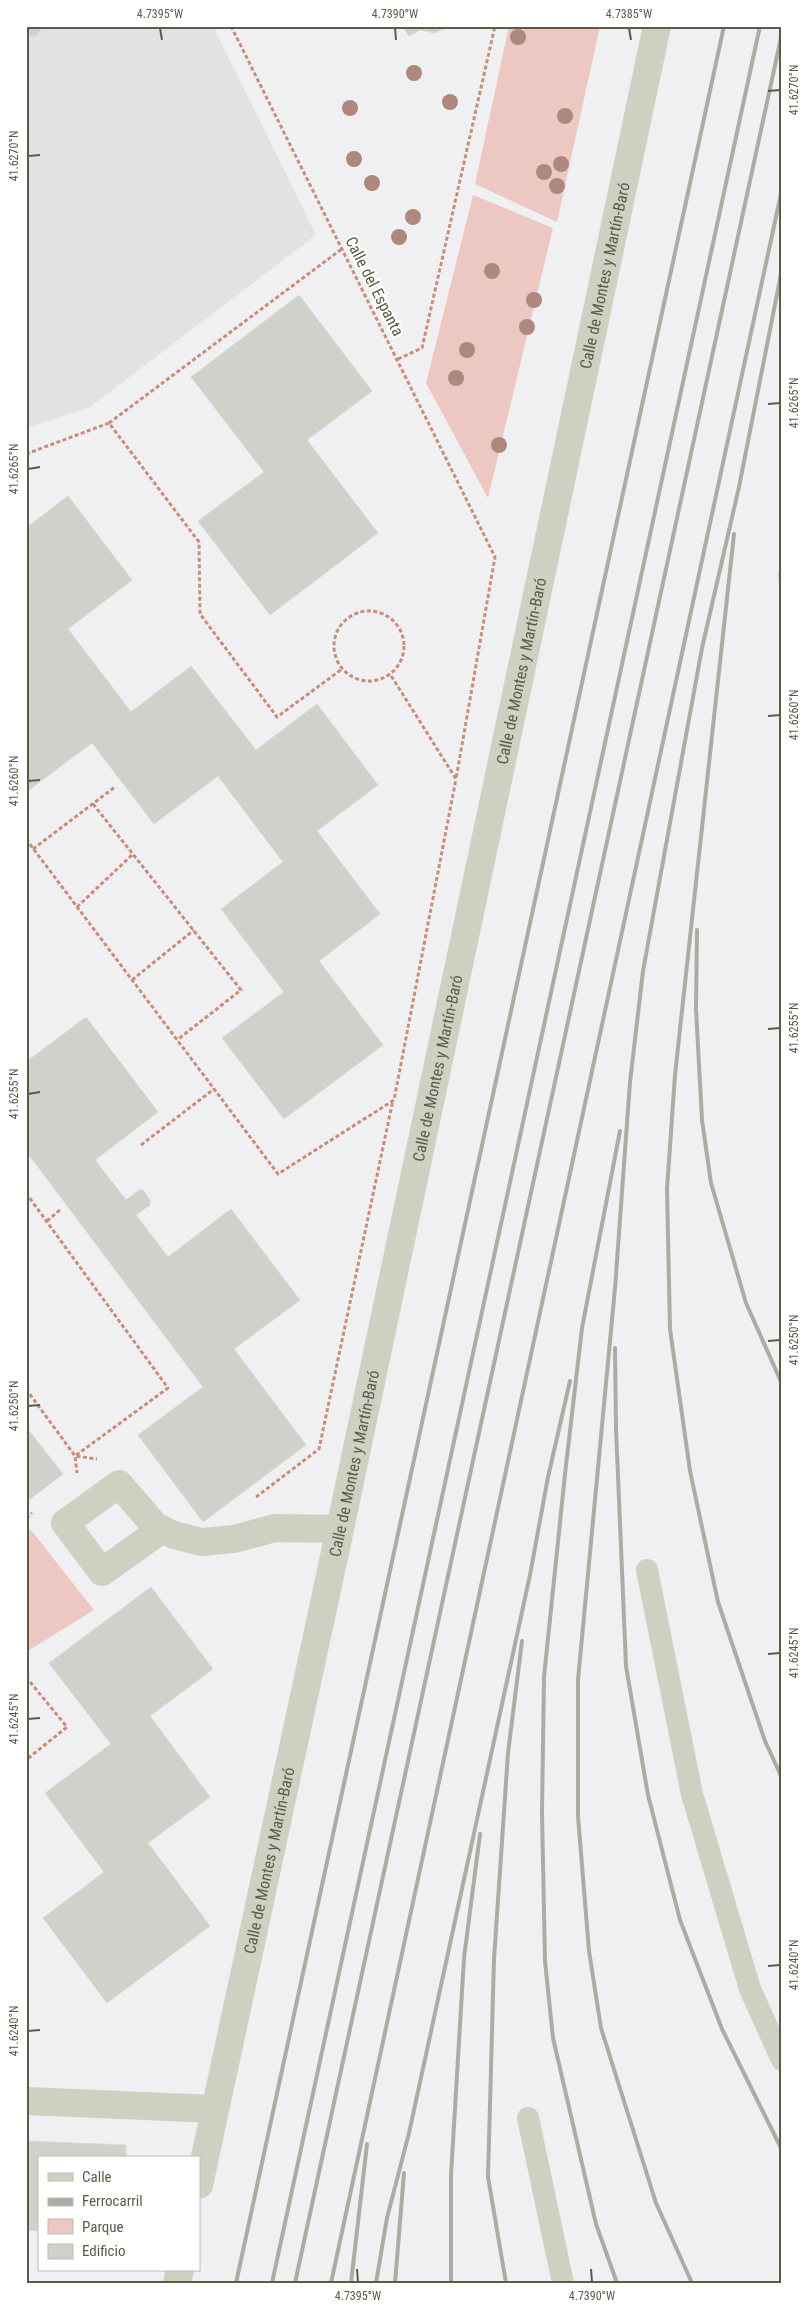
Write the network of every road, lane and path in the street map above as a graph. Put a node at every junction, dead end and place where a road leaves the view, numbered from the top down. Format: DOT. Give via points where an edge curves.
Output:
graph roads {
  1 [pos="231,26"];
  2 [pos="495,26"];
  3 [pos="657,26"];
  4 [pos="342,248"];
  5 [pos="398,359"];
  6 [pos="109,423"];
  7 [pos="26,454"];
  8 [pos="342,668"];
  9 [pos="390,674"];
  10 [pos="456,779"];
  11 [pos="115,787"];
  12 [pos="93,804"];
  13 [pos="26,839"];
  14 [pos="33,849"];
  15 [pos="133,854"];
  16 [pos="77,907"];
  17 [pos="194,930"];
  18 [pos="132,980"];
  19 [pos="177,1040"];
  20 [pos="214,1088"];
  21 [pos="394,1100"];
  22 [pos="142,1146"];
  23 [pos="26,1192"];
  24 [pos="61,1209"];
  25 [pos="47,1221"];
  26 [pos="26,1389"];
  27 [pos="75,1456"];
  28 [pos="101,1460"];
  29 [pos="78,1482"];
  30 [pos="248,1503"];
  31 [pos="34,1512"];
  32 [pos="26,1518"];
  33 [pos="162,1529"];
  34 [pos="340,1529"];
  35 [pos="647,1570"];
  36 [pos="26,1676"];
  37 [pos="26,1760"];
  38 [pos="782,2060"];
  39 [pos="26,2101"];
  40 [pos="216,2109"];
  41 [pos="528,2118"];
  42 [pos="200,2181"];
  43 [pos="562,2283"];
  1 -- 4 [label="path, Calle del Espanta"];
  2 -- 5 [label="path" via="422,348"];
  3 -- 34 [label="street, Calle de Montes y Martín-Baró"];
  4 -- 5 [label="path, Calle del Espanta"];
  4 -- 6 [label="path"];
  5 -- 10 [label="path, Calle del Espanta" via="495,557"];
  6 -- 7 [label="path"];
  6 -- 8 [label="path" via="199,542 200,614 277,717"];
  8 -- 9 [label="path" via="362,680 375,681"];
  8 -- 9 [label="path" via="334,650 341,624 350,616 373,612 396,624 404,642 399,666"];
  9 -- 10 [label="path"];
  10 -- 21 [label="path"];
  11 -- 12 [label="path"];
  12 -- 14 [label="path"];
  12 -- 15 [label="path"];
  13 -- 14 [label="path"];
  14 -- 16 [label="path"];
  15 -- 16 [label="path"];
  15 -- 17 [label="path"];
  16 -- 18 [label="path"];
  17 -- 18 [label="path"];
  17 -- 19 [label="path" via="241,990"];
  18 -- 19 [label="path"];
  19 -- 20 [label="path"];
  20 -- 21 [label="path" via="278,1174"];
  20 -- 22 [label="path"];
  21 -- 30 [label="path" via="320,1449"];
  23 -- 25 [label="path"];
  24 -- 25 [label="path"];
  25 -- 27 [label="path" via="168,1388"];
  26 -- 27 [label="path"];
  27 -- 28 [label="path"];
  27 -- 29 [label="path"];
  31 -- 32 [label="path"];
  33 -- 34 [label="street" via="201,1542 234,1539 275,1528"];
  34 -- 40 [label="street, Calle de Montes y Martín-Baró"];
  35 -- 38 [label="lane" via="692,1794 750,1988"];
  36 -- 37 [label="path" via="67,1727"];
  39 -- 40 [label="street"];
  40 -- 42 [label="street, Calle de Montes y Martín-Baró"];
  41 -- 43 [label="lane"];
}
